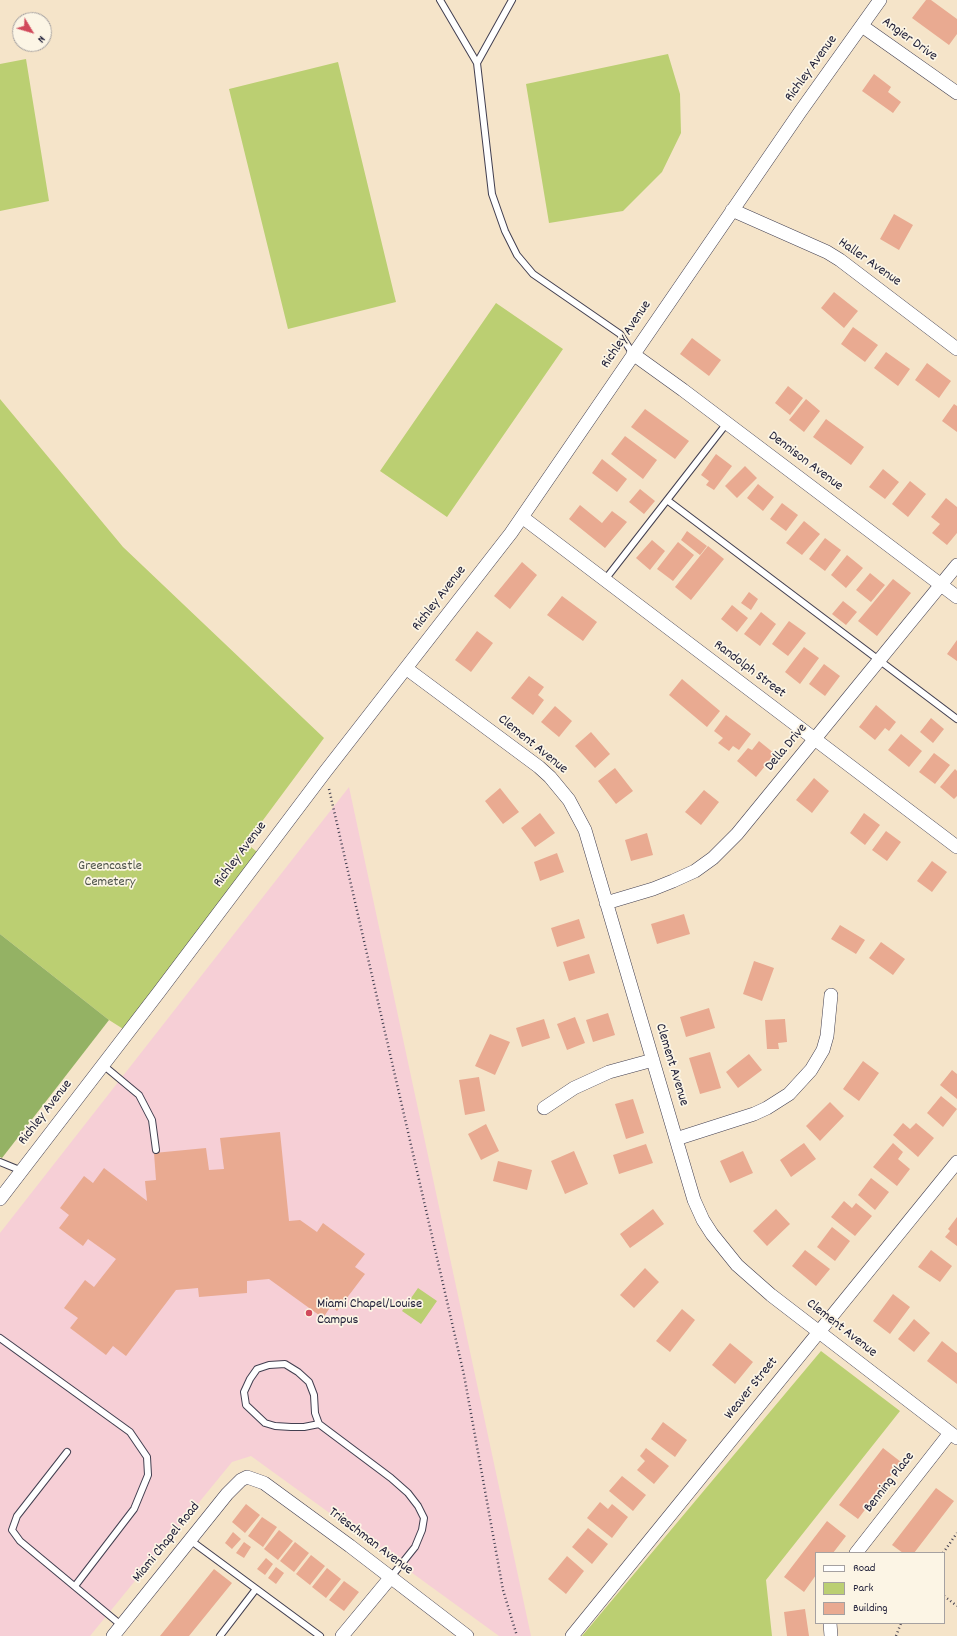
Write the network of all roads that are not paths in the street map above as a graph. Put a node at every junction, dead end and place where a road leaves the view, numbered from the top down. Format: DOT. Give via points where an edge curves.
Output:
graph roads {
  1 [pos="440,0"];
  2 [pos="512,0"];
  3 [pos="880,0"];
  4 [pos="862,26"];
  5 [pos="478,63"];
  6 [pos="957,93"];
  7 [pos="732,210"];
  8 [pos="957,349"];
  9 [pos="633,354"];
  10 [pos="727,423"];
  11 [pos="667,500"];
  12 [pos="522,517"];
  13 [pos="957,565"];
  14 [pos="604,581"];
  15 [pos="941,586"];
  16 [pos="957,597"];
  17 [pos="880,660"];
  18 [pos="406,669"];
  19 [pos="957,719"];
  20 [pos="814,740"];
  21 [pos="957,847"];
  22 [pos="606,903"];
  23 [pos="831,995"];
  24 [pos="652,1060"];
  25 [pos="103,1065"];
  26 [pos="544,1108"];
  27 [pos="676,1139"];
  28 [pos="156,1150"];
  29 [pos="0,1162"];
  30 [pos="957,1162"];
  31 [pos="22,1171"];
  32 [pos="0,1199"];
  33 [pos="819,1332"];
  34 [pos="0,1338"];
  35 [pos="319,1424"];
  36 [pos="954,1435"];
  37 [pos="67,1452"];
  38 [pos="250,1477"];
  39 [pos="190,1540"];
  40 [pos="857,1552"];
  41 [pos="391,1577"];
  42 [pos="75,1586"];
  43 [pos="256,1589"];
  44 [pos="830,1624"];
  45 [pos="121,1626"];
  46 [pos="113,1636"];
  47 [pos="220,1636"];
  48 [pos="320,1636"];
  49 [pos="342,1636"];
  50 [pos="467,1636"];
  51 [pos="572,1636"];
  52 [pos="831,1636"];
  1 -- 5 [label="lane"];
  2 -- 5 [label="lane"];
  3 -- 4 [label="street, Richley Avenue"];
  4 -- 6 [label="street, Angier Drive"];
  4 -- 7 [label="street, Richley Avenue"];
  5 -- 9 [label="lane" via="492,194 505,231 517,255 533,274 620,334"];
  7 -- 8 [label="street, Haller Avenue" via="840,260"];
  7 -- 9 [label="street, Richley Avenue"];
  9 -- 10 [label="street, Dennison Avenue"];
  9 -- 12 [label="street, Richley Avenue"];
  10 -- 11 [label="lane"];
  10 -- 15 [label="street, Dennison Avenue"];
  11 -- 14 [label="lane"];
  11 -- 17 [label="lane"];
  12 -- 14 [label="street, Randolph Street"];
  12 -- 18 [label="street, Richley Avenue"];
  13 -- 15 [label="street, Della Drive"];
  14 -- 20 [label="street, Randolph Street"];
  15 -- 16 [label="street, Dennison Avenue"];
  15 -- 17 [label="street, Della Drive"];
  17 -- 19 [label="lane"];
  17 -- 20 [label="street, Della Drive"];
  18 -- 22 [label="street, Clement Avenue" via="539,767 560,787 585,830"];
  18 -- 25 [label="street, Richley Avenue"];
  20 -- 21 [label="street, Randolph Street"];
  20 -- 22 [label="street, Della Drive" via="737,834 713,858 695,871 673,881"];
  22 -- 24 [label="street, Clement Avenue"];
  23 -- 27 [label="street" via="823,1050 811,1070 789,1094 754,1114"];
  24 -- 26 [label="street" via="609,1072 568,1091"];
  24 -- 27 [label="street, Clement Avenue"];
  25 -- 28 [label="lane" via="139,1095 152,1120"];
  25 -- 31 [label="street, Richley Avenue"];
  27 -- 33 [label="street, Clement Avenue" via="694,1200 703,1220 722,1248 755,1281"];
  29 -- 31 [label="lane"];
  30 -- 33 [label="street, Weaver Street"];
  31 -- 32 [label="street, Richley Avenue"];
  33 -- 36 [label="street, Clement Avenue"];
  33 -- 51 [label="street, Weaver Street"];
  34 -- 42 [label="lane" via="130,1432 147,1457 148,1475 134,1509"];
  35 -- 35 [label="lane" via="309,1382 298,1372 285,1364 268,1364 257,1370 250,1379 244,1392 246,1405 265,1423 290,1427"];
  35 -- 41 [label="lane" via="397,1483 408,1493 424,1518 415,1547"];
  36 -- 40 [label="street, Benning Place"];
  37 -- 42 [label="lane" via="18,1516 12,1530 20,1541"];
  38 -- 39 [label="street, Miami Chapel Road" via="241,1480 231,1489"];
  38 -- 41 [label="street, Trieschman Avenue" via="264,1483"];
  39 -- 43 [label="lane"];
  39 -- 45 [label="street, Miami Chapel Road"];
  41 -- 49 [label="street"];
  41 -- 50 [label="street, Trieschman Avenue"];
  42 -- 45 [label="lane"];
  43 -- 47 [label="lane"];
  43 -- 48 [label="lane"];
  44 -- 52 [label="street"];
  45 -- 46 [label="street, Miami Chapel Road"];
}
